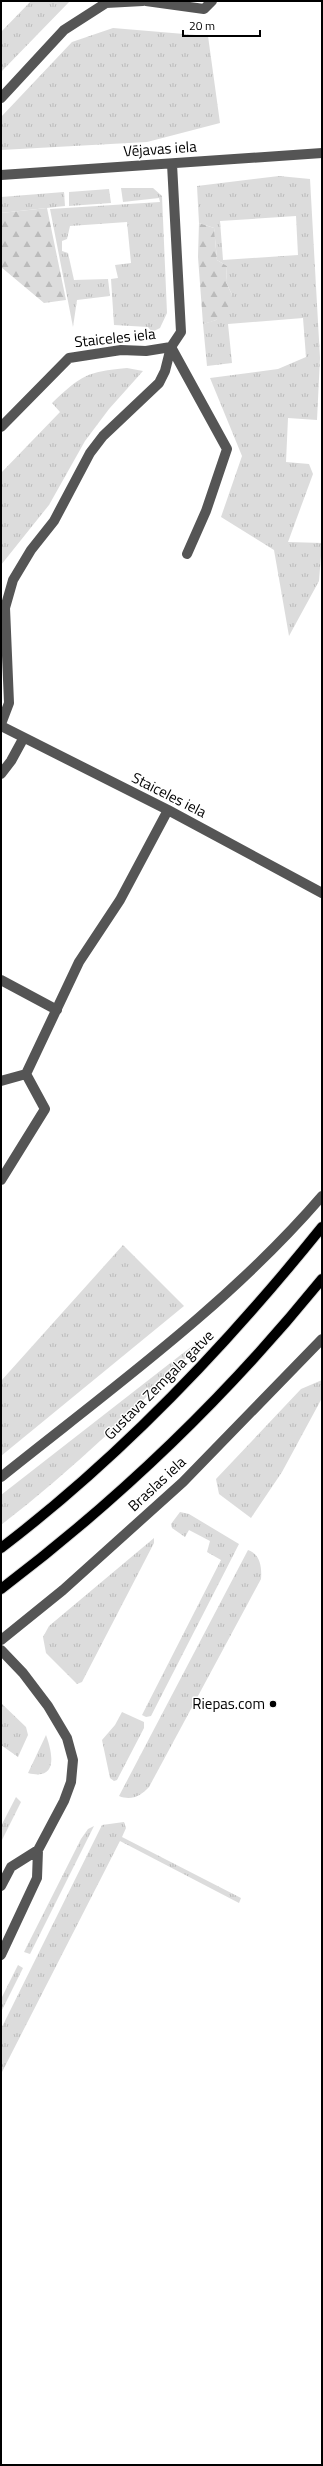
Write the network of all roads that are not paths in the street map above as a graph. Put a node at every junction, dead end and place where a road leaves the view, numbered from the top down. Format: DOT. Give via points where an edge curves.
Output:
graph roads {
  1 [pos="144,1"];
  2 [pos="212,1"];
  3 [pos="1,98"];
  4 [pos="322,152"];
  5 [pos="172,164"];
  6 [pos="1,175"];
  7 [pos="171,347"];
  8 [pos="1,427"];
  9 [pos="187,554"];
  10 [pos="1,725"];
  11 [pos="23,739"];
  12 [pos="1,774"];
  13 [pos="168,810"];
  14 [pos="322,893"];
  15 [pos="1,980"];
  16 [pos="57,1010"];
  17 [pos="26,1074"];
  18 [pos="1,1081"];
  19 [pos="1,1180"];
  20 [pos="322,1196"];
  21 [pos="322,1227"];
  22 [pos="322,1280"];
  23 [pos="322,1339"];
  24 [pos="1,1477"];
  25 [pos="1,1548"];
  26 [pos="1,1589"];
  27 [pos="1,1640"];
  28 [pos="1,1650"];
  29 [pos="38,1850"];
  30 [pos="1,1886"];
  31 [pos="1,1955"];
  1 -- 2 [label="street" via="204,9"];
  1 -- 3 [label="street" via="106,3 64,30"];
  4 -- 5 [label="street, Vējavas iela"];
  5 -- 6 [label="street, Vējavas iela"];
  5 -- 7 [label="street, Staiceles iela" via="181,332"];
  7 -- 8 [label="street, Staiceles iela" via="146,351 121,350 69,358"];
  7 -- 9 [label="street" via="227,449 206,511"];
  7 -- 10 [label="street" via="159,383 103,436 90,453 54,521 31,550 13,580 5,608 9,703"];
  10 -- 11 [label="street, Staiceles iela"];
  11 -- 12 [label="street"];
  11 -- 13 [label="street, Staiceles iela"];
  13 -- 14 [label="street, Staiceles iela"];
  13 -- 16 [label="street" via="120,900 79,962"];
  15 -- 16 [label="street"];
  16 -- 17 [label="street"];
  17 -- 18 [label="street"];
  17 -- 19 [label="street" via="45,1109"];
  20 -- 24 [label="street" via="256,1267 202,1316"];
  21 -- 25 [label="main road, Gustava Zemgala gatve" via="257,1306 162,1408 94,1472"];
  22 -- 26 [label="main road" via="284,1327 184,1433 117,1496"];
  23 -- 27 [label="street, Braslas iela" via="183,1482 63,1590"];
  28 -- 29 [label="street" via="23,1673 48,1706 67,1738 73,1760 71,1782 64,1801"];
  29 -- 30 [label="street" via="11,1867"];
  29 -- 31 [label="street" via="37,1878"];
}
